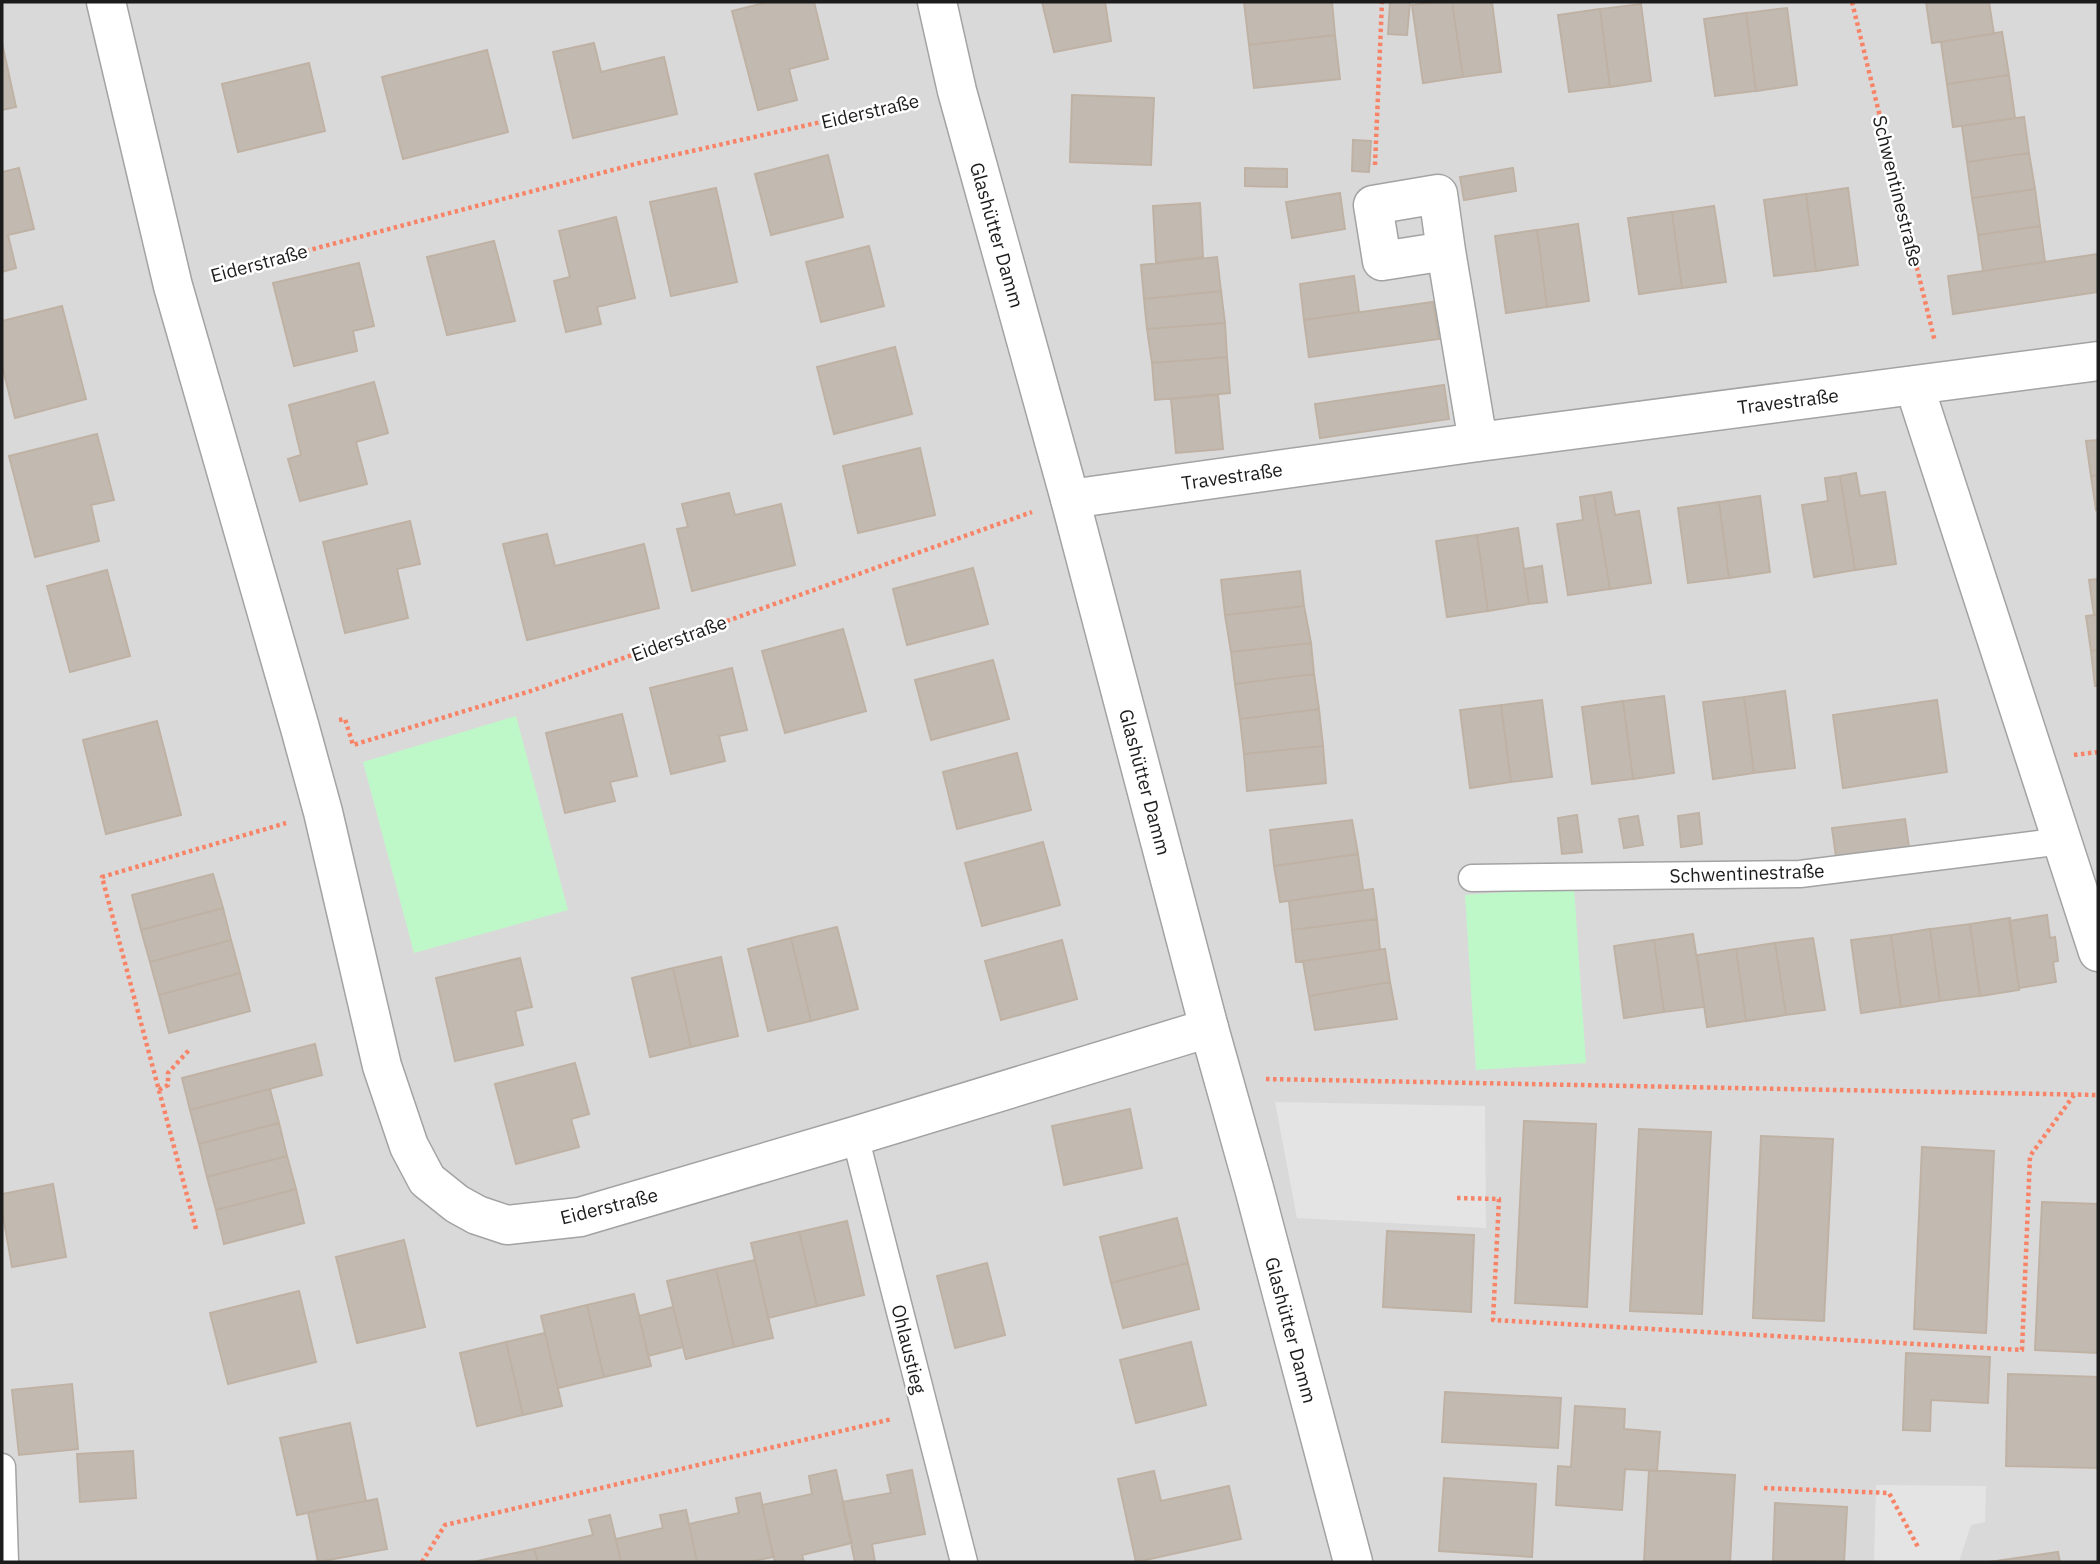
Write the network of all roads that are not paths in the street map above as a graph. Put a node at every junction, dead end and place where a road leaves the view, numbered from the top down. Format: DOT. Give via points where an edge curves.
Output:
graph roads {
  1 [pos="106,2"];
  2 [pos="937,2"];
  3 [pos="1446,251"];
  4 [pos="2098,361"];
  5 [pos="1929,383"];
  6 [pos="1478,442"];
  7 [pos="1070,499"];
  8 [pos="2062,841"];
  9 [pos="1472,878"];
  10 [pos="2098,952"];
  11 [pos="1209,1028"];
  12 [pos="855,1136"];
  13 [pos="2,1466"];
  14 [pos="5,1562"];
  15 [pos="964,1562"];
  16 [pos="1353,1562"];
  1 -- 12 [label="street, Eiderstraße" via="173,286 323,812 382,1066 408,1146 427,1180 457,1204 507,1225 580,1217"];
  2 -- 7 [label="street, Glashütter Damm" via="957,91"];
  3 -- 3 [label="street" via="1437,194 1373,205 1382,261"];
  3 -- 6 [label="street"];
  4 -- 5 [label="street, Travestraße"];
  5 -- 6 [label="street, Travestraße"];
  5 -- 8 [label="street"];
  6 -- 7 [label="street, Travestraße"];
  7 -- 11 [label="street, Glashütter Damm"];
  8 -- 9 [label="lane, Schwentinestraße" via="1800,874"];
  8 -- 10 [label="street"];
  11 -- 12 [label="street, Eiderstraße"];
  11 -- 16 [label="street, Glashütter Damm"];
  12 -- 15 [label="lane, Ohlaustieg"];
  13 -- 14 [label="lane"];
}
